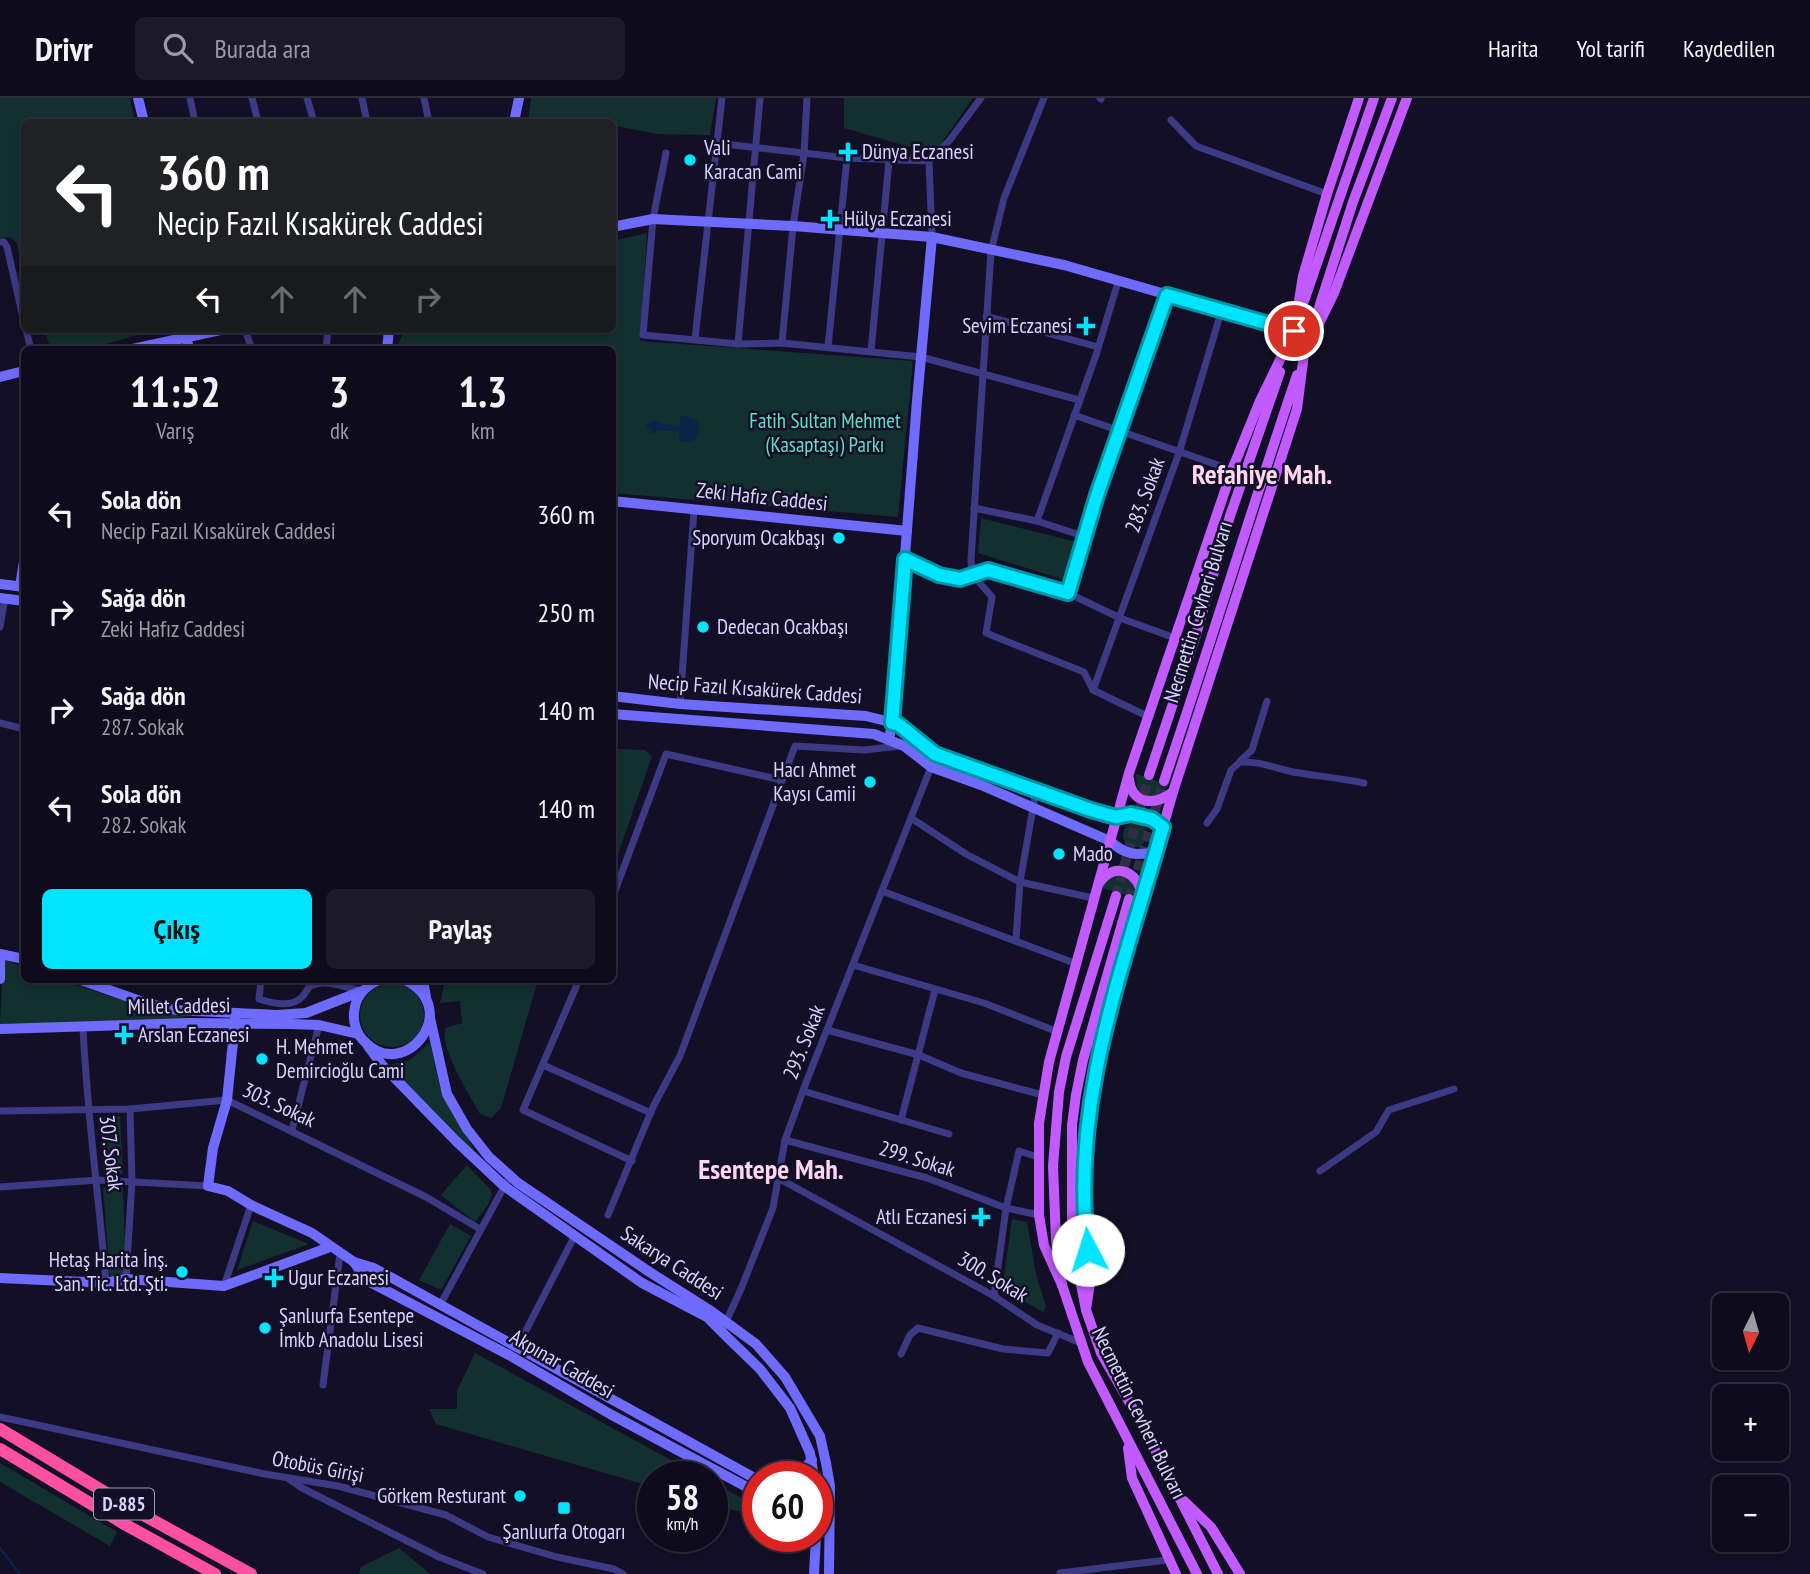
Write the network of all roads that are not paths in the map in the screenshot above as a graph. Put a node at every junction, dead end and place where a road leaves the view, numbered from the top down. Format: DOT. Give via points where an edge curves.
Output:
graph roads {
  1 [pos="138,98"];
  2 [pos="190,98"];
  3 [pos="252,98"];
  4 [pos="307,98"];
  5 [pos="362,98"];
  6 [pos="424,98"];
  7 [pos="519,98"];
  8 [pos="722,98"];
  9 [pos="760,98"];
  10 [pos="807,98"];
  11 [pos="981,98"];
  12 [pos="1044,98"];
  13 [pos="1359,98"];
  14 [pos="1374,98"];
  15 [pos="1392,98"];
  16 [pos="1407,98"];
  17 [pos="143,119"];
  18 [pos="194,119"];
  19 [pos="257,119"];
  20 [pos="313,119"];
  21 [pos="366,119"];
  22 [pos="428,119"];
  23 [pos="515,119"];
  24 [pos="1171,120"];
  25 [pos="715,143"];
  26 [pos="755,146"];
  27 [pos="666,153"];
  28 [pos="804,154"];
  29 [pos="848,158"];
  30 [pos="889,161"];
  31 [pos="929,161"];
  32 [pos="1327,194"];
  33 [pos="653,219"];
  34 [pos="708,221"];
  35 [pos="748,225"];
  36 [pos="793,226"];
  37 [pos="616,227"];
  38 [pos="839,231"];
  39 [pos="881,233"];
  40 [pos="932,237"];
  41 [pos="0,242"];
  42 [pos="991,251"];
  43 [pos="1118,282"];
  44 [pos="1167,295"];
  45 [pos="21,308"];
  46 [pos="1222,309"];
  47 [pos="986,316"];
  48 [pos="1294,331"];
  49 [pos="186,334"];
  50 [pos="695,339"];
  51 [pos="782,343"];
  52 [pos="738,344"];
  53 [pos="142,346"];
  54 [pos="828,347"];
  55 [pos="1098,347"];
  56 [pos="871,351"];
  57 [pos="1304,354"];
  58 [pos="921,357"];
  59 [pos="21,372"];
  60 [pos="982,373"];
  61 [pos="0,377"];
  62 [pos="1079,400"];
  63 [pos="1074,415"];
  64 [pos="1121,430"];
  65 [pos="1179,453"];
  66 [pos="1232,470"];
  67 [pos="616,501"];
  68 [pos="974,508"];
  69 [pos="694,510"];
  70 [pos="1037,521"];
  71 [pos="907,531"];
  72 [pos="1086,537"];
  73 [pos="905,559"];
  74 [pos="972,574"];
  75 [pos="0,584"];
  76 [pos="21,586"];
  77 [pos="1068,593"];
  78 [pos="3,598"];
  79 [pos="21,601"];
  80 [pos="1120,618"];
  81 [pos="0,627"];
  82 [pos="1175,638"];
  83 [pos="1093,690"];
  84 [pos="616,696"];
  85 [pos="1267,701"];
  86 [pos="680,704"];
  87 [pos="616,714"];
  88 [pos="1149,717"];
  89 [pos="0,723"];
  90 [pos="892,723"];
  91 [pos="21,728"];
  92 [pos="889,740"];
  93 [pos="904,746"];
  94 [pos="1240,762"];
  95 [pos="931,766"];
  96 [pos="1129,773"];
  97 [pos="1149,775"];
  98 [pos="781,780"];
  99 [pos="1164,781"];
  100 [pos="1364,783"];
  101 [pos="1036,791"];
  102 [pos="1172,792"];
  103 [pos="1033,807"];
  104 [pos="1116,817"];
  105 [pos="911,818"];
  106 [pos="1207,823"];
  107 [pos="1163,827"];
  108 [pos="1110,841"];
  109 [pos="1156,852"];
  110 [pos="1020,882"];
  111 [pos="616,888"];
  112 [pos="883,891"];
  113 [pos="1095,892"];
  114 [pos="1116,896"];
  115 [pos="1129,899"];
  116 [pos="1142,901"];
  117 [pos="1016,940"];
  118 [pos="0,954"];
  119 [pos="21,958"];
  120 [pos="0,961"];
  121 [pos="1077,964"];
  122 [pos="853,965"];
  123 [pos="0,979"];
  124 [pos="89,983"];
  125 [pos="261,983"];
  126 [pos="330,983"];
  127 [pos="330,983"];
  128 [pos="372,983"];
  129 [pos="408,983"];
  130 [pos="424,983"];
  131 [pos="578,983"];
  132 [pos="935,990"];
  133 [pos="362,991"];
  134 [pos="427,1001"];
  135 [pos="236,1013"];
  136 [pos="430,1018"];
  137 [pos="235,1025"];
  138 [pos="319,1025"];
  139 [pos="82,1028"];
  140 [pos="0,1030"];
  141 [pos="827,1030"];
  142 [pos="1058,1032"];
  143 [pos="358,1034"];
  144 [pos="368,1046"];
  145 [pos="919,1055"];
  146 [pos="542,1065"];
  147 [pos="1454,1089"];
  148 [pos="803,1091"];
  149 [pos="1043,1095"];
  150 [pos="227,1100"];
  151 [pos="130,1109"];
  152 [pos="87,1110"];
  153 [pos="0,1111"];
  154 [pos="651,1113"];
  155 [pos="901,1120"];
  156 [pos="292,1130"];
  157 [pos="949,1134"];
  158 [pos="785,1140"];
  159 [pos="1038,1157"];
  160 [pos="632,1161"];
  161 [pos="1320,1171"];
  162 [pos="510,1176"];
  163 [pos="778,1178"];
  164 [pos="98,1180"];
  165 [pos="132,1181"];
  166 [pos="208,1186"];
  167 [pos="504,1186"];
  168 [pos="0,1187"];
  169 [pos="251,1205"];
  170 [pos="1006,1208"];
  171 [pos="608,1215"];
  172 [pos="1039,1216"];
  173 [pos="480,1229"];
  174 [pos="574,1237"];
  175 [pos="330,1247"];
  176 [pos="340,1254"];
  177 [pos="354,1262"];
  178 [pos="0,1278"];
  179 [pos="127,1279"];
  180 [pos="106,1283"];
  181 [pos="1062,1285"];
  182 [pos="224,1286"];
  183 [pos="994,1296"];
  184 [pos="440,1305"];
  185 [pos="1086,1310"];
  186 [pos="727,1323"];
  187 [pos="720,1332"];
  188 [pos="1058,1334"];
  189 [pos="1081,1343"];
  190 [pos="518,1346"];
  191 [pos="901,1354"];
  192 [pos="323,1385"];
  193 [pos="0,1417"];
  194 [pos="0,1429"];
  195 [pos="1127,1438"];
  196 [pos="0,1449"];
  197 [pos="812,1460"];
  198 [pos="742,1471"];
  199 [pos="285,1477"];
  200 [pos="742,1484"];
  201 [pos="1177,1494"];
  202 [pos="815,1552"];
  203 [pos="1168,1557"];
  204 [pos="1195,1571"];
  205 [pos="1060,1573"];
  206 [pos="215,1574"];
  207 [pos="251,1574"];
  208 [pos="484,1574"];
  209 [pos="623,1574"];
  210 [pos="814,1574"];
  211 [pos="829,1574"];
  212 [pos="1176,1574"];
  213 [pos="1218,1574"];
  214 [pos="1240,1574"];
  1 -- 17 [label="main road"];
  2 -- 18 [label="street"];
  3 -- 19 [label="street"];
  4 -- 20 [label="street"];
  5 -- 21 [label="street"];
  6 -- 22 [label="street"];
  7 -- 23 [label="main road"];
  8 -- 25 [label="street"];
  9 -- 26 [label="street"];
  10 -- 28 [label="street"];
  11 -- 31 [label="street"];
  12 -- 42 [label="street" via="1004,198"];
  13 -- 32 [label="main road"];
  14 -- 48 [label="main road, Necmettin Cevheri Bulvarı"];
  15 -- 57 [label="main road, Necmettin Cevheri Bulvarı"];
  16 -- 57 [label="main road" via="1334,293"];
  24 -- 32 [label="street" via="1196,146"];
  25 -- 26 [label="street"];
  25 -- 34 [label="street"];
  26 -- 28 [label="street"];
  26 -- 35 [label="street"];
  27 -- 33 [label="street"];
  28 -- 29 [label="street"];
  28 -- 36 [label="street"];
  29 -- 30 [label="street"];
  29 -- 38 [label="street"];
  30 -- 31 [label="street"];
  30 -- 39 [label="street"];
  31 -- 40 [label="street"];
  32 -- 48 [label="main road" via="1303,276"];
  33 -- 34 [label="main road"];
  33 -- 37 [label="main road"];
  33 -- 50 [label="street" via="643,335"];
  34 -- 35 [label="main road"];
  34 -- 50 [label="street"];
  35 -- 36 [label="main road"];
  35 -- 52 [label="street"];
  36 -- 38 [label="main road"];
  36 -- 51 [label="street"];
  38 -- 39 [label="main road"];
  38 -- 54 [label="street"];
  39 -- 40 [label="main road"];
  39 -- 56 [label="street"];
  40 -- 42 [label="main road"];
  40 -- 58 [label="main road"];
  41 -- 45 [label="street" via="8,247"];
  42 -- 43 [label="main road" via="1064,265"];
  42 -- 47 [label="street"];
  43 -- 44 [label="main road"];
  43 -- 55 [label="street"];
  44 -- 46 [label="main road"];
  44 -- 64 [label="street"];
  46 -- 48 [label="main road"];
  46 -- 65 [label="street, 283. Sokak"];
  47 -- 55 [label="street"];
  47 -- 60 [label="street"];
  48 -- 66 [label="main road"];
  48 -- 97 [label="main road, Necmettin Cevheri Bulvarı"];
  49 -- 53 [label="main road"];
  50 -- 52 [label="street"];
  51 -- 52 [label="street"];
  51 -- 54 [label="street"];
  54 -- 56 [label="street"];
  55 -- 62 [label="street"];
  56 -- 58 [label="street"];
  57 -- 99 [label="main road, Necmettin Cevheri Bulvarı"];
  57 -- 102 [label="main road" via="1297,410"];
  58 -- 60 [label="street"];
  58 -- 71 [label="main road"];
  59 -- 61 [label="main road"];
  60 -- 62 [label="street"];
  60 -- 68 [label="street"];
  62 -- 63 [label="street"];
  63 -- 64 [label="street"];
  63 -- 70 [label="street"];
  64 -- 65 [label="street"];
  64 -- 72 [label="street"];
  65 -- 66 [label="street"];
  65 -- 80 [label="street, 283. Sokak"];
  66 -- 82 [label="main road"];
  67 -- 69 [label="main road, Zeki Hafız Caddesi"];
  68 -- 70 [label="street"];
  68 -- 74 [label="street"];
  69 -- 71 [label="main road, Zeki Hafız Caddesi"];
  69 -- 86 [label="street"];
  70 -- 72 [label="street"];
  71 -- 73 [label="main road"];
  72 -- 77 [label="street"];
  73 -- 74 [label="street" via="939,575 960,579"];
  73 -- 90 [label="main road"];
  74 -- 77 [label="street" via="988,570"];
  74 -- 83 [label="street" via="992,597 986,633 1084,672"];
  75 -- 76 [label="main road"];
  77 -- 80 [label="street"];
  78 -- 79 [label="main road"];
  78 -- 81 [label="street"];
  80 -- 82 [label="street"];
  80 -- 83 [label="street, 283. Sokak"];
  82 -- 88 [label="main road"];
  83 -- 88 [label="street"];
  84 -- 86 [label="main road, Necip Fazıl Kısakürek Caddesi"];
  85 -- 94 [label="street" via="1252,750"];
  86 -- 90 [label="main road, Necip Fazıl Kısakürek Caddesi" via="866,716"];
  87 -- 92 [label="main road, Necip Fazıl Kısakürek Caddesi" via="874,734"];
  88 -- 96 [label="main road"];
  89 -- 91 [label="street"];
  90 -- 92 [label="main road"];
  90 -- 101 [label="main road, Necip Fazıl Kısakürek Caddesi" via="935,754"];
  92 -- 93 [label="main road, Necip Fazıl Kısakürek Caddesi"];
  93 -- 95 [label="main road, Necip Fazıl Kısakürek Caddesi"];
  93 -- 98 [label="street" via="864,750 795,746"];
  94 -- 100 [label="street" via="1259,761 1293,772"];
  94 -- 106 [label="street" via="1231,770"];
  95 -- 103 [label="main road, Necip Fazıl Kısakürek Caddesi"];
  95 -- 105 [label="street, 293. Sokak"];
  96 -- 102 [label="main road" via="1132,791 1142,800 1160,801"];
  96 -- 104 [label="main road"];
  98 -- 111 [label="street" via="666,754"];
  98 -- 154 [label="street" via="680,1056"];
  101 -- 103 [label="street"];
  101 -- 104 [label="main road, Necip Fazıl Kısakürek Caddesi"];
  102 -- 107 [label="main road"];
  103 -- 108 [label="main road, Necip Fazıl Kısakürek Caddesi"];
  103 -- 110 [label="street"];
  104 -- 107 [label="main road, Necip Fazıl Kısakürek Caddesi" via="1131,814"];
  104 -- 108 [label="main road"];
  105 -- 110 [label="street"];
  105 -- 112 [label="street, 293. Sokak"];
  107 -- 109 [label="main road"];
  108 -- 109 [label="main road, Necip Fazıl Kısakürek Caddesi" via="1121,851 1138,856"];
  108 -- 113 [label="main road"];
  109 -- 116 [label="main road"];
  110 -- 113 [label="street"];
  110 -- 117 [label="street"];
  112 -- 117 [label="street"];
  112 -- 122 [label="street, 293. Sokak"];
  113 -- 116 [label="main road" via="1103,877 1119,870 1138,880"];
  113 -- 121 [label="main road"];
  114 -- 181 [label="main road, Necmettin Cevheri Bulvarı" via="1059,1092 1053,1166"];
  115 -- 185 [label="main road, Necmettin Cevheri Bulvarı" via="1083,1060 1072,1125 1072,1239"];
  116 -- 185 [label="main road" via="1090,1095 1084,1223 1091,1276"];
  117 -- 121 [label="street"];
  118 -- 119 [label="main road"];
  120 -- 123 [label="main road"];
  121 -- 142 [label="main road"];
  122 -- 132 [label="street"];
  122 -- 141 [label="street, 293. Sokak"];
  124 -- 135 [label="main road, Millet Caddesi" via="176,1010"];
  125 -- 126 [label="street" via="259,999 271,1003 294,1002 313,984"];
  127 -- 133 [label="street"];
  128 -- 133 [label="main road, Millet Caddesi"];
  129 -- 134 [label="main road"];
  130 -- 134 [label="main road, Sakarya Caddesi"];
  131 -- 146 [label="street"];
  132 -- 142 [label="street" via="984,1003"];
  132 -- 145 [label="street"];
  133 -- 135 [label="main road, Millet Caddesi" via="306,1013"];
  133 -- 143 [label="main road" via="354,1012"];
  134 -- 136 [label="main road, Sakarya Caddesi"];
  135 -- 137 [label="main road"];
  136 -- 144 [label="main road" via="421,1040 402,1052 390,1054"];
  136 -- 162 [label="main road, Sakarya Caddesi" via="447,1094 467,1129"];
  137 -- 138 [label="main road, Millet Caddesi"];
  137 -- 139 [label="main road, Millet Caddesi"];
  137 -- 150 [label="main road"];
  138 -- 143 [label="main road, Millet Caddesi"];
  138 -- 156 [label="street"];
  139 -- 140 [label="main road, Millet Caddesi"];
  139 -- 152 [label="street, 307. Sokak"];
  141 -- 145 [label="street"];
  141 -- 148 [label="street, 293. Sokak"];
  142 -- 149 [label="main road"];
  143 -- 144 [label="main road, Sakarya Caddesi"];
  144 -- 167 [label="main road, Sakarya Caddesi"];
  145 -- 149 [label="street" via="961,1073"];
  145 -- 155 [label="street"];
  146 -- 154 [label="street"];
  146 -- 160 [label="street" via="523,1110"];
  147 -- 161 [label="street" via="1389,1110 1376,1132"];
  148 -- 155 [label="street"];
  148 -- 158 [label="street, 293. Sokak"];
  149 -- 159 [label="main road"];
  150 -- 151 [label="street, 303. Sokak"];
  150 -- 156 [label="street, 303. Sokak"];
  150 -- 166 [label="main road"];
  151 -- 152 [label="street, 303. Sokak"];
  151 -- 165 [label="street"];
  152 -- 153 [label="street, 303. Sokak"];
  152 -- 164 [label="street, 307. Sokak"];
  154 -- 160 [label="street"];
  155 -- 157 [label="street"];
  156 -- 173 [label="street, 303. Sokak"];
  158 -- 163 [label="street, 293. Sokak"];
  158 -- 170 [label="street, 299. Sokak" via="927,1178"];
  159 -- 170 [label="street" via="1019,1151"];
  159 -- 172 [label="main road"];
  160 -- 171 [label="street"];
  162 -- 167 [label="street"];
  162 -- 186 [label="main road, Sakarya Caddesi"];
  163 -- 183 [label="street, 300. Sokak"];
  163 -- 186 [label="street, 293. Sokak" via="773,1208"];
  164 -- 165 [label="street"];
  164 -- 168 [label="street"];
  164 -- 180 [label="street, 307. Sokak"];
  165 -- 166 [label="street"];
  165 -- 179 [label="street"];
  166 -- 169 [label="main road, Akpınar Caddesi" via="228,1191"];
  167 -- 173 [label="street"];
  167 -- 174 [label="main road, Sakarya Caddesi"];
  169 -- 175 [label="main road, Akpınar Caddesi" via="312,1233"];
  169 -- 182 [label="street"];
  170 -- 172 [label="street, 299. Sokak"];
  170 -- 183 [label="street"];
  172 -- 181 [label="main road" via="1044,1245"];
  173 -- 184 [label="street"];
  174 -- 187 [label="main road, Sakarya Caddesi" via="642,1283 707,1317"];
  174 -- 190 [label="street"];
  175 -- 176 [label="main road, Akpınar Caddesi"];
  175 -- 182 [label="main road"];
  176 -- 177 [label="main road, Akpınar Caddesi"];
  176 -- 192 [label="street"];
  177 -- 184 [label="main road, Akpınar Caddesi" via="374,1268"];
  177 -- 200 [label="main road, Akpınar Caddesi" via="366,1279"];
  178 -- 180 [label="main road"];
  179 -- 180 [label="main road"];
  179 -- 182 [label="main road"];
  181 -- 189 [label="main road, Necmettin Cevheri Bulvarı"];
  183 -- 188 [label="street, 300. Sokak"];
  184 -- 190 [label="main road, Akpınar Caddesi"];
  185 -- 201 [label="main road, Necmettin Cevheri Bulvarı" via="1101,1353"];
  186 -- 187 [label="street, 293. Sokak"];
  186 -- 211 [label="main road, Sakarya Caddesi" via="755,1344 785,1377 820,1436 830,1486"];
  187 -- 197 [label="main road, Sakarya Caddesi" via="760,1369 790,1408"];
  188 -- 189 [label="street, 300. Sokak"];
  188 -- 191 [label="street" via="1048,1353 1003,1349 918,1328"];
  189 -- 195 [label="main road, Necmettin Cevheri Bulvarı"];
  190 -- 198 [label="main road, Akpınar Caddesi"];
  193 -- 199 [label="street, Otobüs Girişi"];
  194 -- 207 [label="highway, D-885"];
  195 -- 203 [label="main road" via="1132,1478"];
  195 -- 204 [label="main road, Necmettin Cevheri Bulvarı"];
  196 -- 206 [label="highway, D-885"];
  199 -- 208 [label="street" via="439,1557"];
  199 -- 209 [label="street, Otobüs Girişi" via="446,1515 488,1537"];
  201 -- 213 [label="main road, Necmettin Cevheri Bulvarı"];
  201 -- 214 [label="main road" via="1211,1527"];
  202 -- 210 [label="main road"];
  203 -- 205 [label="street"];
  203 -- 212 [label="main road"];
}
